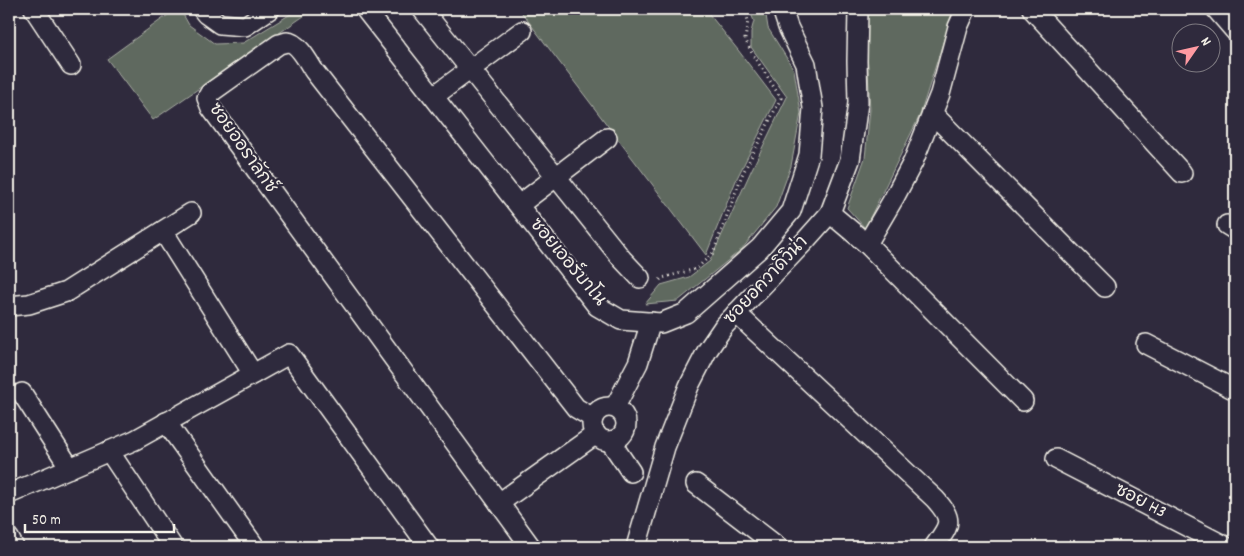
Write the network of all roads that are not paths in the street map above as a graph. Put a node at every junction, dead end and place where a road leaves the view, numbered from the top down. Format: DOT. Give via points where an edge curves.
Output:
graph roads {
  1 [pos="34,9"];
  2 [pos="202,9"];
  3 [pos="270,9"];
  4 [pos="365,9"];
  5 [pos="422,9"];
  6 [pos="782,9"];
  7 [pos="858,9"];
  8 [pos="966,9"];
  9 [pos="1032,9"];
  10 [pos="1216,9"];
  11 [pos="522,31"];
  12 [pos="1235,31"];
  13 [pos="71,65"];
  14 [pos="470,69"];
  15 [pos="434,96"];
  16 [pos="932,112"];
  17 [pos="607,138"];
  18 [pos="1182,173"];
  19 [pos="556,176"];
  20 [pos="519,205"];
  21 [pos="830,212"];
  22 [pos="191,213"];
  23 [pos="163,231"];
  24 [pos="867,244"];
  25 [pos="648,281"];
  26 [pos="1105,288"];
  27 [pos="9,306"];
  28 [pos="736,313"];
  29 [pos="651,322"];
  30 [pos="1146,344"];
  31 [pos="253,374"];
  32 [pos="1235,390"];
  33 [pos="22,393"];
  34 [pos="1022,401"];
  35 [pos="615,407"];
  36 [pos="166,422"];
  37 [pos="599,431"];
  38 [pos="109,451"];
  39 [pos="1056,459"];
  40 [pos="70,468"];
  41 [pos="631,472"];
  42 [pos="696,484"];
  43 [pos="9,494"];
  44 [pos="499,503"];
  45 [pos="9,538"];
  46 [pos="1228,542"];
  47 [pos="14,547"];
  48 [pos="173,547"];
  49 [pos="255,547"];
  50 [pos="429,547"];
  51 [pos="530,547"];
  52 [pos="636,547"];
  53 [pos="778,547"];
  54 [pos="934,547"];
  1 -- 13 [label="street"];
  2 -- 3 [label="street" via="220,24 244,26"];
  4 -- 15 [label="street, ซอยเออร์บาโน"];
  5 -- 14 [label="street"];
  6 -- 29 [label="street, ซอยเออร์บาโน" via="806,64 813,108 809,155 791,211 760,248 686,313 661,323"];
  7 -- 21 [label="street, ซอยอควาดิวิน่า" via="858,104 850,160"];
  8 -- 16 [label="street"];
  9 -- 18 [label="street"];
  10 -- 12 [label="street"];
  11 -- 14 [label="street"];
  14 -- 15 [label="street"];
  14 -- 19 [label="street"];
  15 -- 20 [label="street, ซอยเออร์บาโน"];
  16 -- 24 [label="street" via="913,162"];
  16 -- 26 [label="street"];
  17 -- 19 [label="street"];
  19 -- 20 [label="street"];
  19 -- 25 [label="street" via="622,259"];
  20 -- 29 [label="street, ซอยเออร์บาโน" via="598,306 621,320"];
  21 -- 24 [label="street"];
  21 -- 28 [label="street, ซอยอควาดิวิน่า"];
  22 -- 23 [label="street"];
  23 -- 27 [label="street" via="66,292 29,304"];
  23 -- 31 [label="street"];
  24 -- 34 [label="street"];
  28 -- 52 [label="street, ซอยอควาดิวิน่า" via="706,350 690,386 665,447"];
  28 -- 54 [label="street" via="946,510 946,531"];
  29 -- 35 [label="street" via="638,363"];
  30 -- 32 [label="street"];
  31 -- 36 [label="street"];
  31 -- 50 [label="street" via="289,354"];
  33 -- 40 [label="street"];
  35 -- 37 [label="street" via="604,407 596,413"];
  35 -- 37 [label="street" via="626,420 624,432 616,439"];
  36 -- 38 [label="street"];
  36 -- 49 [label="street"];
  37 -- 41 [label="street, ซอยออราลักซ์"];
  37 -- 44 [label="street"];
  37 -- 44 [label="street, ซอยออราลักซ์" via="571,402 299,49 286,42 280,44 213,90 207,98 211,108"];
  38 -- 40 [label="street"];
  38 -- 48 [label="street"];
  39 -- 46 [label="street, ซอย H3"];
  40 -- 43 [label="street"];
  42 -- 53 [label="street"];
  44 -- 51 [label="street, ซอยออราลักซ์"];
  45 -- 47 [label="street"];
}
